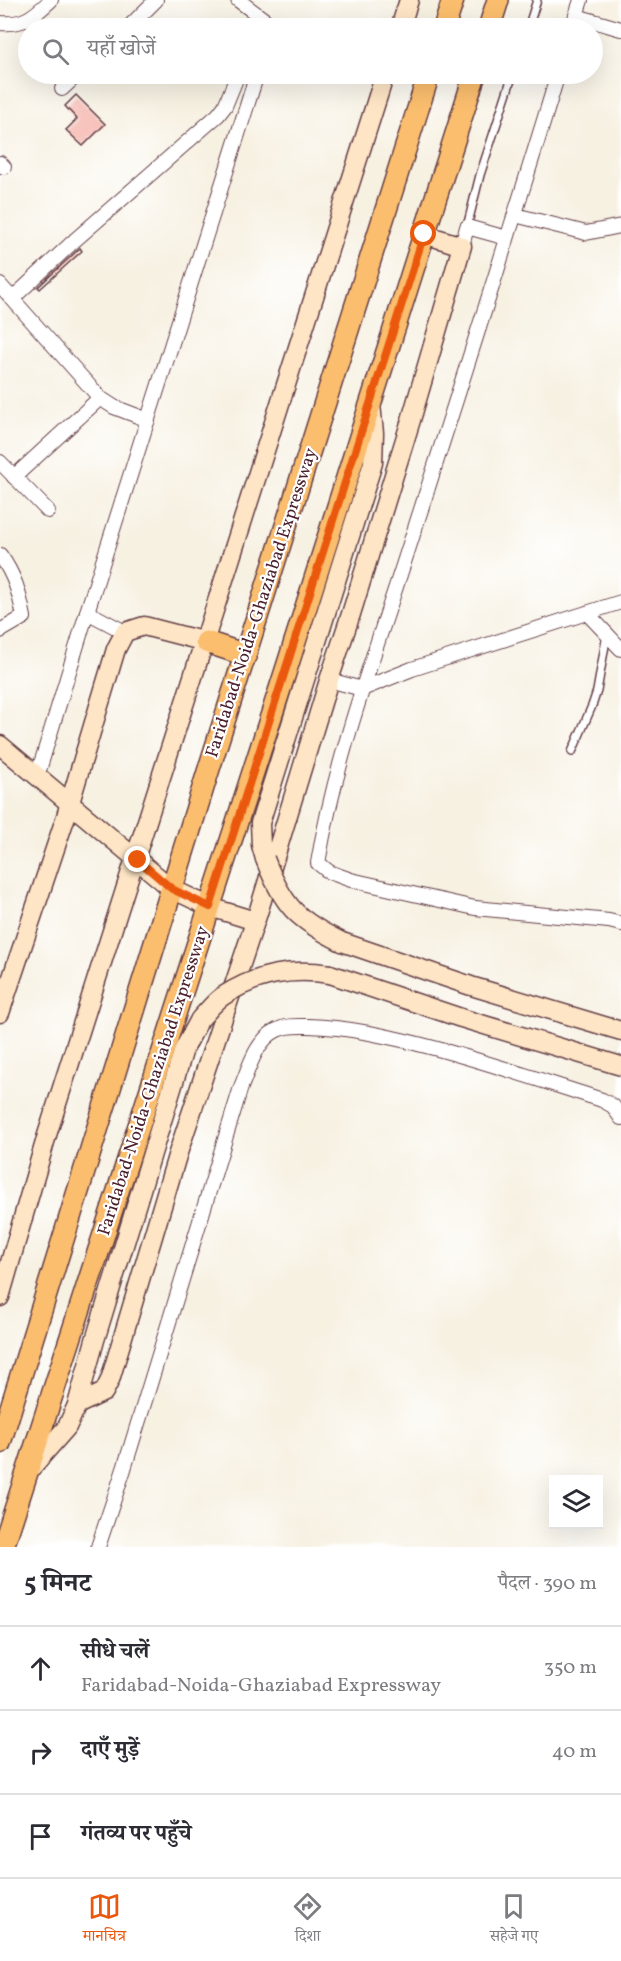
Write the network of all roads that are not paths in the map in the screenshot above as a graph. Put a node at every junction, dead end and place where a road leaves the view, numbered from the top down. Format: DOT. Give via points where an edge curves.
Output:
graph roads {
  1 [pos="51,0"];
  2 [pos="156,0"];
  3 [pos="238,0"];
  4 [pos="409,0"];
  5 [pos="453,0"];
  6 [pos="481,0"];
  7 [pos="498,0"];
  8 [pos="537,0"];
  9 [pos="581,0"];
  10 [pos="31,18"];
  11 [pos="138,18"];
  12 [pos="262,18"];
  13 [pos="403,18"];
  14 [pos="447,18"];
  15 [pos="479,18"];
  16 [pos="492,18"];
  17 [pos="531,18"];
  18 [pos="575,18"];
  19 [pos="18,22"];
  20 [pos="0,23"];
  21 [pos="603,26"];
  22 [pos="621,29"];
  23 [pos="67,84"];
  24 [pos="234,84"];
  25 [pos="254,84"];
  26 [pos="382,84"];
  27 [pos="426,84"];
  28 [pos="471,84"];
  29 [pos="510,84"];
  30 [pos="555,84"];
  31 [pos="62,89"];
  32 [pos="515,215"];
  33 [pos="621,226"];
  34 [pos="467,227"];
  35 [pos="424,234"];
  36 [pos="507,238"];
  37 [pos="462,246"];
  38 [pos="0,285"];
  39 [pos="13,298"];
  40 [pos="100,398"];
  41 [pos="371,402"];
  42 [pos="148,420"];
  43 [pos="0,462"];
  44 [pos="14,477"];
  45 [pos="48,511"];
  46 [pos="0,555"];
  47 [pos="5,572"];
  48 [pos="621,602"];
  49 [pos="87,612"];
  50 [pos="587,613"];
  51 [pos="0,631"];
  52 [pos="125,632"];
  53 [pos="607,634"];
  54 [pos="206,642"];
  55 [pos="621,649"];
  56 [pos="246,655"];
  57 [pos="329,680"];
  58 [pos="362,688"];
  59 [pos="0,745"];
  60 [pos="572,752"];
  61 [pos="37,777"];
  62 [pos="70,804"];
  63 [pos="136,858"];
  64 [pos="267,866"];
  65 [pos="172,889"];
  66 [pos="210,907"];
  67 [pos="255,921"];
  68 [pos="621,924"];
  69 [pos="0,1013"];
  70 [pos="621,1031"];
  71 [pos="621,1066"];
  72 [pos="621,1118"];
  73 [pos="0,1297"];
  74 [pos="77,1405"];
  75 [pos="0,1443"];
  76 [pos="29,1470"];
  77 [pos="3,1547"];
  78 [pos="98,1547"];
  1 -- 10 [label="street"];
  2 -- 11 [label="street"];
  3 -- 12 [label="street"];
  4 -- 13 [label="street"];
  5 -- 14 [label="main road"];
  6 -- 15 [label="main road"];
  7 -- 16 [label="main road"];
  8 -- 17 [label="lane"];
  9 -- 18 [label="street"];
  19 -- 20 [label="street"];
  21 -- 22 [label="street"];
  23 -- 31 [label="street"];
  24 -- 39 [label="street" via="218,115"];
  25 -- 42 [label="street"];
  26 -- 54 [label="street"];
  27 -- 56 [label="main road, Faridabad-Noida-Ghaziabad Expressway"];
  28 -- 35 [label="main road, Faridabad-Noida-Ghaziabad Expressway"];
  29 -- 34 [label="lane"];
  30 -- 32 [label="street"];
  32 -- 33 [label="street" via="586,232"];
  32 -- 36 [label="street"];
  34 -- 36 [label="street"];
  34 -- 37 [label="street"];
  35 -- 37 [label="street"];
  35 -- 41 [label="main road, Faridabad-Noida-Ghaziabad Expressway"];
  36 -- 58 [label="street"];
  37 -- 57 [label="street"];
  38 -- 39 [label="street"];
  39 -- 40 [label="street"];
  40 -- 42 [label="street"];
  40 -- 44 [label="street"];
  41 -- 64 [label="street" via="373,463 260,823"];
  41 -- 66 [label="main road, Faridabad-Noida-Ghaziabad Expressway"];
  42 -- 49 [label="street"];
  43 -- 44 [label="street"];
  44 -- 45 [label="street"];
  46 -- 47 [label="street"];
  47 -- 51 [label="street" via="18,586 24,617"];
  48 -- 50 [label="street"];
  49 -- 52 [label="street"];
  49 -- 61 [label="street"];
  50 -- 53 [label="street"];
  50 -- 58 [label="street"];
  52 -- 54 [label="street" via="144,626"];
  52 -- 62 [label="street" via="116,649"];
  53 -- 55 [label="street"];
  53 -- 60 [label="lane" via="595,699"];
  54 -- 56 [label="main road"];
  54 -- 63 [label="street"];
  56 -- 65 [label="main road, Faridabad-Noida-Ghaziabad Expressway"];
  57 -- 58 [label="street"];
  57 -- 64 [label="street"];
  58 -- 68 [label="street" via="318,863 351,880 475,908"];
  59 -- 61 [label="street"];
  61 -- 62 [label="street"];
  62 -- 63 [label="street"];
  62 -- 69 [label="street"];
  63 -- 65 [label="street"];
  63 -- 73 [label="street" via="47,1135"];
  64 -- 67 [label="street"];
  64 -- 70 [label="street, bridge" via="292,910 314,928 342,942"];
  65 -- 66 [label="street"];
  65 -- 75 [label="main road, Faridabad-Noida-Ghaziabad Expressway"];
  66 -- 67 [label="street"];
  66 -- 76 [label="main road, Faridabad-Noida-Ghaziabad Expressway"];
  67 -- 74 [label="street" via="177,1156 110,1380 104,1392"];
  71 -- 74 [label="street, bridge" via="307,970 276,973 221,997 200,1019 184,1049"];
  72 -- 78 [label="street" via="613,1106 602,1100 390,1036 329,1026 289,1026 267,1037 254,1054 242,1087"];
  74 -- 76 [label="street" via="67,1427"];
  76 -- 77 [label="main road, Faridabad-Noida-Ghaziabad Expressway"];
}
